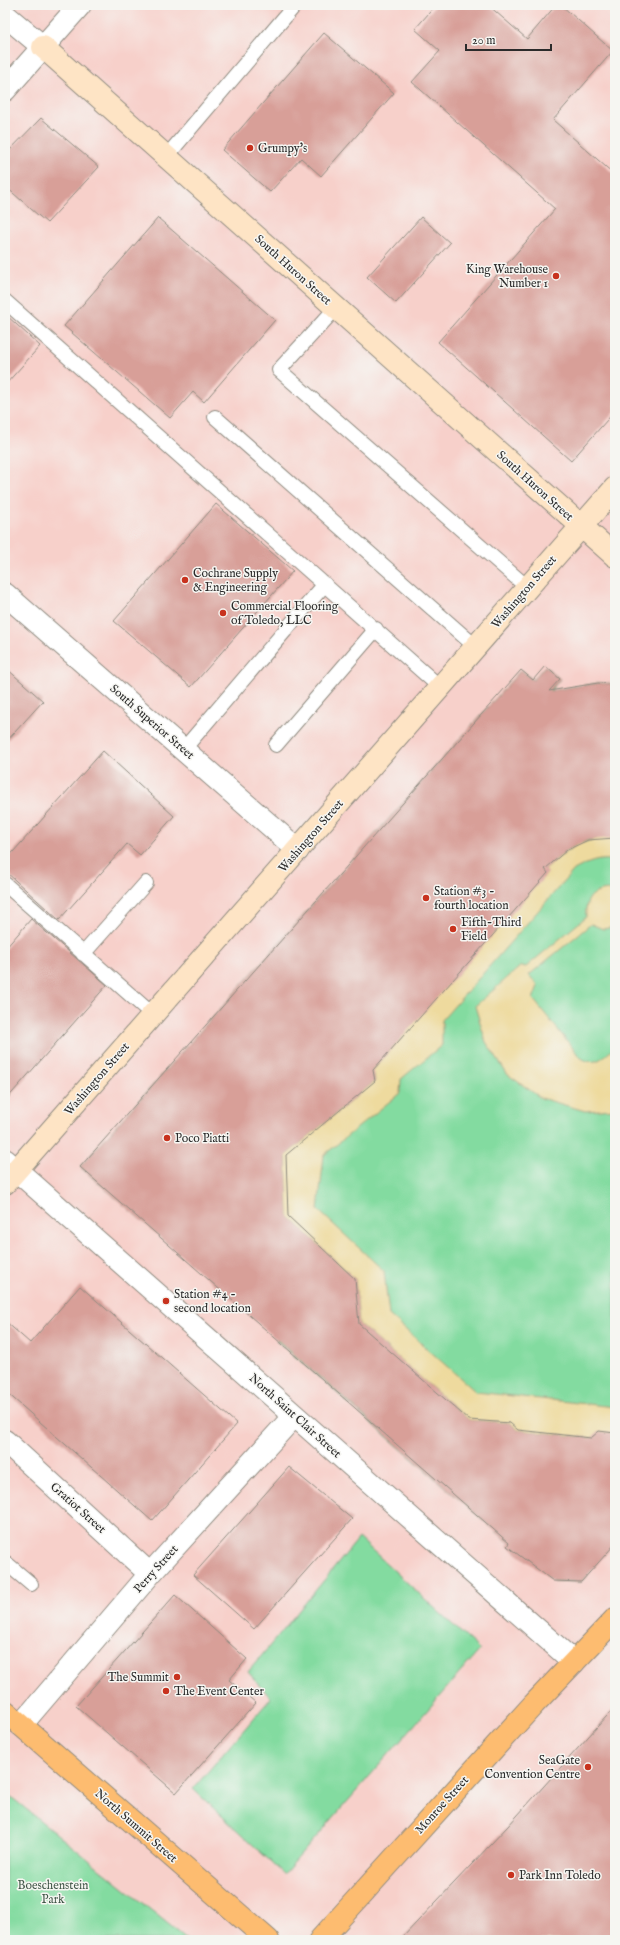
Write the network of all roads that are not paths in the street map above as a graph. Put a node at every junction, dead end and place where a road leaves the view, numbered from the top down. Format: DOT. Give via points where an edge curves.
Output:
graph roads {
  1 [pos="80,5"];
  2 [pos="295,5"];
  3 [pos="5,15"];
  4 [pos="42,47"];
  5 [pos="5,90"];
  6 [pos="166,157"];
  7 [pos="5,301"];
  8 [pos="336,308"];
  9 [pos="215,417"];
  10 [pos="615,488"];
  11 [pos="581,526"];
  12 [pos="615,556"];
  13 [pos="325,584"];
  14 [pos="528,588"];
  15 [pos="5,594"];
  16 [pos="376,629"];
  17 [pos="476,647"];
  18 [pos="441,688"];
  19 [pos="276,745"];
  20 [pos="183,750"];
  21 [pos="298,850"];
  22 [pos="146,883"];
  23 [pos="5,884"];
  24 [pos="83,954"];
  25 [pos="153,1016"];
  26 [pos="9,1171"];
  27 [pos="294,1416"];
  28 [pos="5,1441"];
  29 [pos="5,1562"];
  30 [pos="150,1574"];
  31 [pos="31,1584"];
  32 [pos="615,1619"];
  33 [pos="574,1662"];
  34 [pos="5,1711"];
  35 [pos="21,1725"];
  36 [pos="268,1940"];
  37 [pos="320,1940"];
  1 -- 4 [label="street"];
  2 -- 6 [label="lane"];
  3 -- 4 [label="street, South Huron Street"];
  4 -- 5 [label="street"];
  4 -- 6 [label="street, South Huron Street"];
  6 -- 8 [label="street, South Huron Street"];
  7 -- 13 [label="lane"];
  8 -- 11 [label="street, South Huron Street"];
  8 -- 14 [label="lane" via="279,370"];
  9 -- 17 [label="lane"];
  10 -- 11 [label="street, Washington Street"];
  11 -- 12 [label="street, South Huron Street"];
  11 -- 14 [label="street, Washington Street"];
  13 -- 16 [label="lane"];
  13 -- 20 [label="lane"];
  14 -- 17 [label="street, Washington Street"];
  15 -- 20 [label="street, South Superior Street"];
  16 -- 18 [label="lane"];
  16 -- 19 [label="lane"];
  17 -- 18 [label="street, Washington Street"];
  18 -- 21 [label="street, Washington Street"];
  20 -- 21 [label="street, South Superior Street"];
  21 -- 25 [label="street, Washington Street"];
  22 -- 24 [label="lane"];
  23 -- 24 [label="lane"];
  24 -- 25 [label="lane"];
  25 -- 26 [label="street, Washington Street"];
  26 -- 27 [label="street, North Saint Clair Street"];
  27 -- 30 [label="street, Perry Street"];
  27 -- 33 [label="street, North Saint Clair Street"];
  28 -- 30 [label="street, Gratiot Street"];
  29 -- 31 [label="lane"];
  30 -- 35 [label="street, Perry Street"];
  32 -- 33 [label="main road, Monroe Street"];
  33 -- 37 [label="main road, Monroe Street"];
  34 -- 35 [label="main road, North Summit Street"];
  35 -- 36 [label="main road, North Summit Street"];
}
